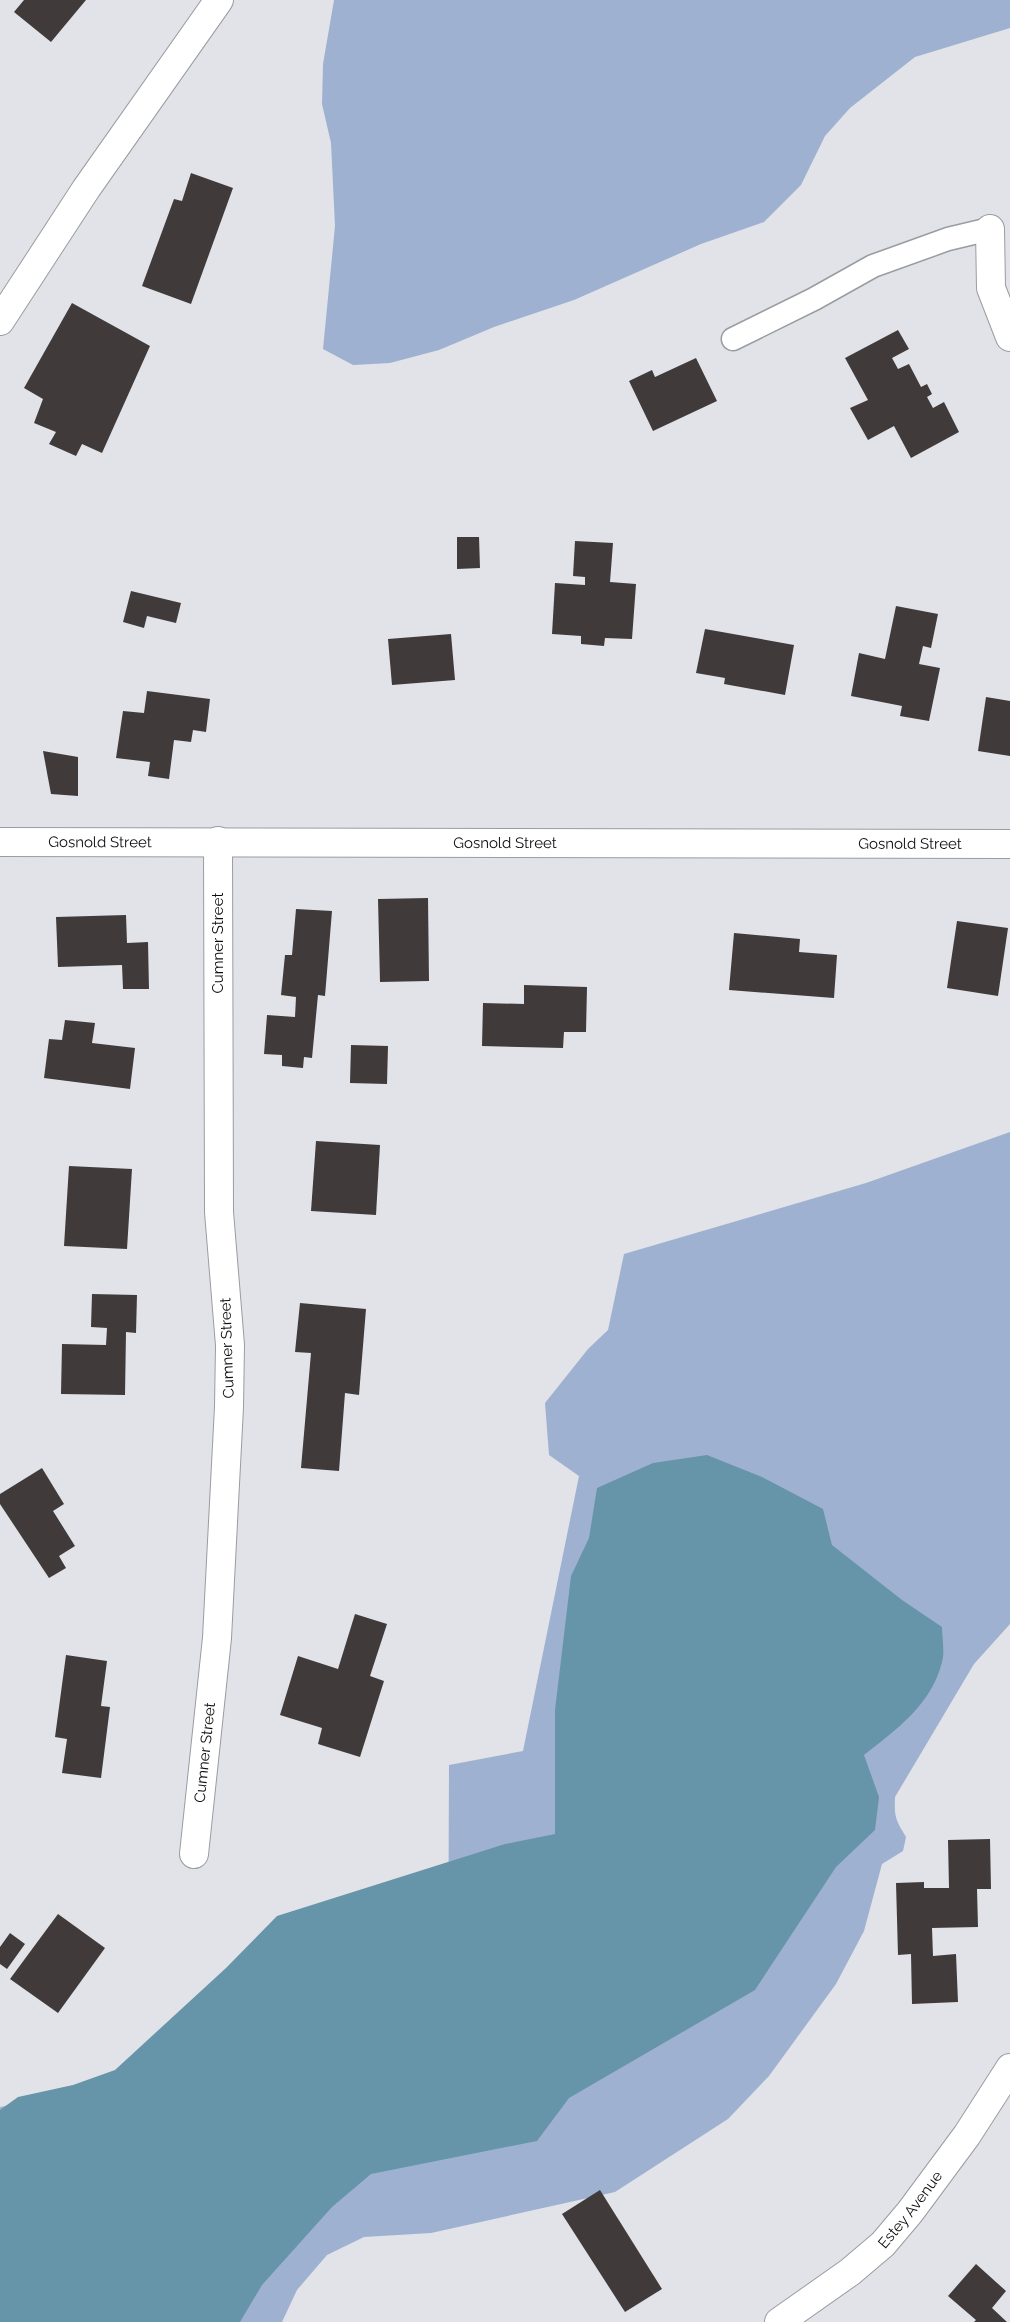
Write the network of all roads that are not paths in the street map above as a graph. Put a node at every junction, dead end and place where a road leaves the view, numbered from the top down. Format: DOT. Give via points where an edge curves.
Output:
graph roads {
  1 [pos="219,0"];
  2 [pos="990,229"];
  3 [pos="0,321"];
  4 [pos="1010,337"];
  5 [pos="734,339"];
  6 [pos="218,841"];
  7 [pos="0,842"];
  8 [pos="1010,844"];
  9 [pos="194,1854"];
  10 [pos="1010,2068"];
  11 [pos="779,2322"];
  1 -- 3 [label="street" via="86,189"];
  2 -- 4 [label="street" via="991,288"];
  2 -- 5 [label="lane" via="948,239 873,266"];
  6 -- 7 [label="street, Gosnold Street"];
  6 -- 8 [label="street, Gosnold Street"];
  6 -- 9 [label="street, Cumner Street" via="219,1212 230,1345 229,1407 217,1638"];
  10 -- 11 [label="street, Estey Avenue" via="967,2135 883,2244 850,2272"];
}
